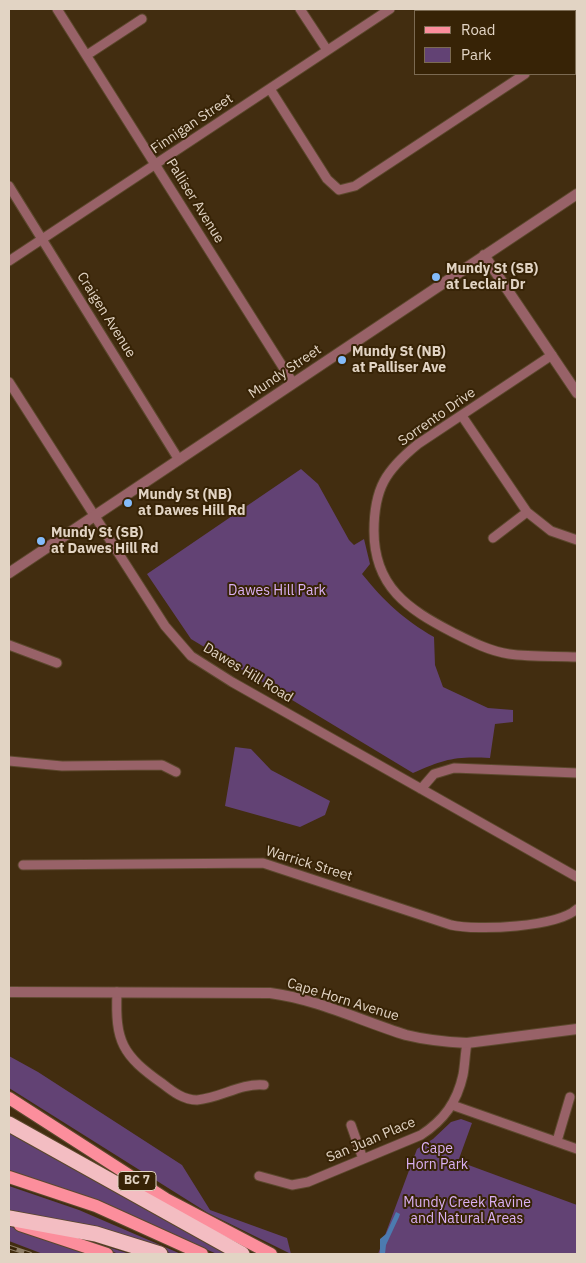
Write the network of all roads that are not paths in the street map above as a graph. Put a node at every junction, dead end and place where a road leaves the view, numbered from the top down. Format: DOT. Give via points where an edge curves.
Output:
graph roads {
  1 [pos="57,9"];
  2 [pos="300,9"];
  3 [pos="390,9"];
  4 [pos="142,19"];
  5 [pos="327,50"];
  6 [pos="87,55"];
  7 [pos="523,75"];
  8 [pos="270,89"];
  9 [pos="156,164"];
  10 [pos="9,186"];
  11 [pos="577,194"];
  12 [pos="42,239"];
  13 [pos="484,255"];
  14 [pos="9,261"];
  15 [pos="552,355"];
  16 [pos="9,382"];
  17 [pos="293,384"];
  18 [pos="577,392"];
  19 [pos="462,416"];
  20 [pos="179,460"];
  21 [pos="526,512"];
  22 [pos="94,517"];
  23 [pos="493,538"];
  24 [pos="577,540"];
  25 [pos="9,573"];
  26 [pos="9,645"];
  27 [pos="577,657"];
  28 [pos="57,663"];
  29 [pos="9,761"];
  30 [pos="176,772"];
  31 [pos="577,773"];
  32 [pos="421,789"];
  33 [pos="23,865"];
  34 [pos="577,877"];
  35 [pos="577,909"];
  36 [pos="9,992"];
  37 [pos="117,992"];
  38 [pos="577,1029"];
  39 [pos="467,1043"];
  40 [pos="264,1085"];
  41 [pos="570,1097"];
  42 [pos="9,1098"];
  43 [pos="452,1105"];
  44 [pos="9,1124"];
  45 [pos="351,1125"];
  46 [pos="557,1141"];
  47 [pos="577,1149"];
  48 [pos="363,1159"];
  49 [pos="259,1176"];
  50 [pos="9,1177"];
  51 [pos="9,1219"];
  52 [pos="100,1235"];
  53 [pos="106,1254"];
  54 [pos="148,1254"];
  55 [pos="160,1254"];
  56 [pos="202,1254"];
  57 [pos="242,1254"];
  58 [pos="271,1254"];
  1 -- 6 [label="street, Palliser Avenue"];
  2 -- 5 [label="street"];
  3 -- 5 [label="street, Finnigan Street"];
  4 -- 6 [label="street"];
  5 -- 8 [label="street, Finnigan Street"];
  6 -- 9 [label="street, Palliser Avenue"];
  7 -- 8 [label="street" via="355,186 339,190 327,179"];
  8 -- 9 [label="street, Finnigan Street"];
  9 -- 12 [label="street, Finnigan Street"];
  9 -- 17 [label="street, Palliser Avenue"];
  10 -- 12 [label="street, Craigen Avenue"];
  11 -- 13 [label="street, Mundy Street"];
  12 -- 14 [label="street, Finnigan Street"];
  12 -- 20 [label="street, Craigen Avenue"];
  13 -- 15 [label="street"];
  13 -- 17 [label="street, Mundy Street"];
  15 -- 18 [label="street"];
  15 -- 19 [label="street, Sorrento Drive"];
  16 -- 22 [label="street, Dawes Hill Road"];
  17 -- 20 [label="street, Mundy Street"];
  19 -- 21 [label="street"];
  19 -- 27 [label="street, Sorrento Drive" via="409,451 380,483 374,513 374,537 384,576 412,610 477,644 508,654"];
  20 -- 22 [label="street, Mundy Street"];
  21 -- 23 [label="street"];
  21 -- 24 [label="street" via="551,531"];
  22 -- 25 [label="street, Mundy Street"];
  22 -- 32 [label="street, Dawes Hill Road" via="165,626 192,656"];
  26 -- 28 [label="street"];
  29 -- 30 [label="street" via="62,766 162,765"];
  31 -- 32 [label="street" via="454,768 434,774"];
  32 -- 34 [label="street, Dawes Hill Road"];
  33 -- 35 [label="street, Warrick Street" via="263,863 451,925 476,929 563,919"];
  36 -- 37 [label="street, Cape Horn Avenue"];
  37 -- 39 [label="street, Cape Horn Avenue" via="288,995 406,1034"];
  37 -- 40 [label="street" via="118,1031 127,1053 138,1066 172,1091 198,1100 250,1084"];
  38 -- 39 [label="street, Cape Horn Avenue"];
  39 -- 43 [label="street, San Juan Place" via="463,1074"];
  41 -- 46 [label="street"];
  42 -- 58 [label="main road, BC 7" via="166,1199"];
  43 -- 46 [label="street"];
  43 -- 48 [label="street, San Juan Place" via="436,1124 421,1135"];
  44 -- 57 [label="highway"];
  45 -- 48 [label="street"];
  46 -- 47 [label="street"];
  48 -- 49 [label="street, San Juan Place" via="308,1182 292,1185"];
  50 -- 56 [label="main road" via="104,1210"];
  51 -- 52 [label="highway"];
  51 -- 53 [label="main road"];
  52 -- 54 [label="highway"];
  52 -- 55 [label="highway"];
}
